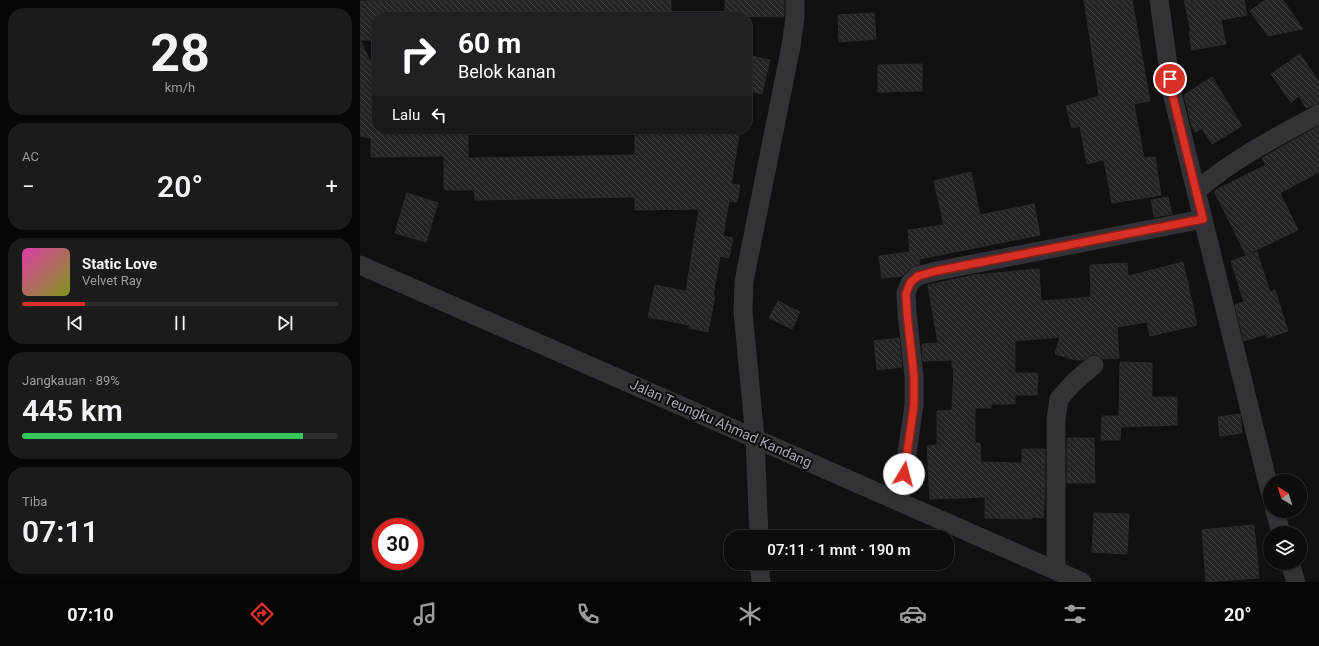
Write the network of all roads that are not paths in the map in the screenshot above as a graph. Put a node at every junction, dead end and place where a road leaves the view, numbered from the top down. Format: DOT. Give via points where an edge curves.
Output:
graph roads {
  1 [pos="795,0"];
  2 [pos="1159,0"];
  3 [pos="1319,114"];
  4 [pos="1196,191"];
  5 [pos="1203,219"];
  6 [pos="360,264"];
  7 [pos="1094,365"];
  8 [pos="755,438"];
  9 [pos="1266,474"];
  10 [pos="900,501"];
  11 [pos="759,530"];
  12 [pos="760,570"];
  13 [pos="1056,570"];
  14 [pos="1292,570"];
  15 [pos="761,582"];
  16 [pos="1082,582"];
  17 [pos="1296,582"];
  1 -- 8 [label="street" via="791,46 744,282 743,312"];
  2 -- 4 [label="street" via="1172,93"];
  3 -- 4 [label="street" via="1237,160"];
  4 -- 5 [label="street"];
  5 -- 9 [label="street"];
  5 -- 10 [label="street" via="936,271 918,276 910,283 906,294 914,376 914,405"];
  6 -- 8 [label="street, Jalan Teungku Ahmad Kandang"];
  7 -- 13 [label="street" via="1059,399 1056,419"];
  8 -- 10 [label="street, Jalan Teungku Ahmad Kandang"];
  8 -- 11 [label="street"];
  10 -- 13 [label="street, Jalan Teungku Ahmad Kandang"];
  12 -- 15 [label="street"];
  13 -- 16 [label="street, Jalan Teungku Ahmad Kandang"];
  14 -- 17 [label="street"];
}
